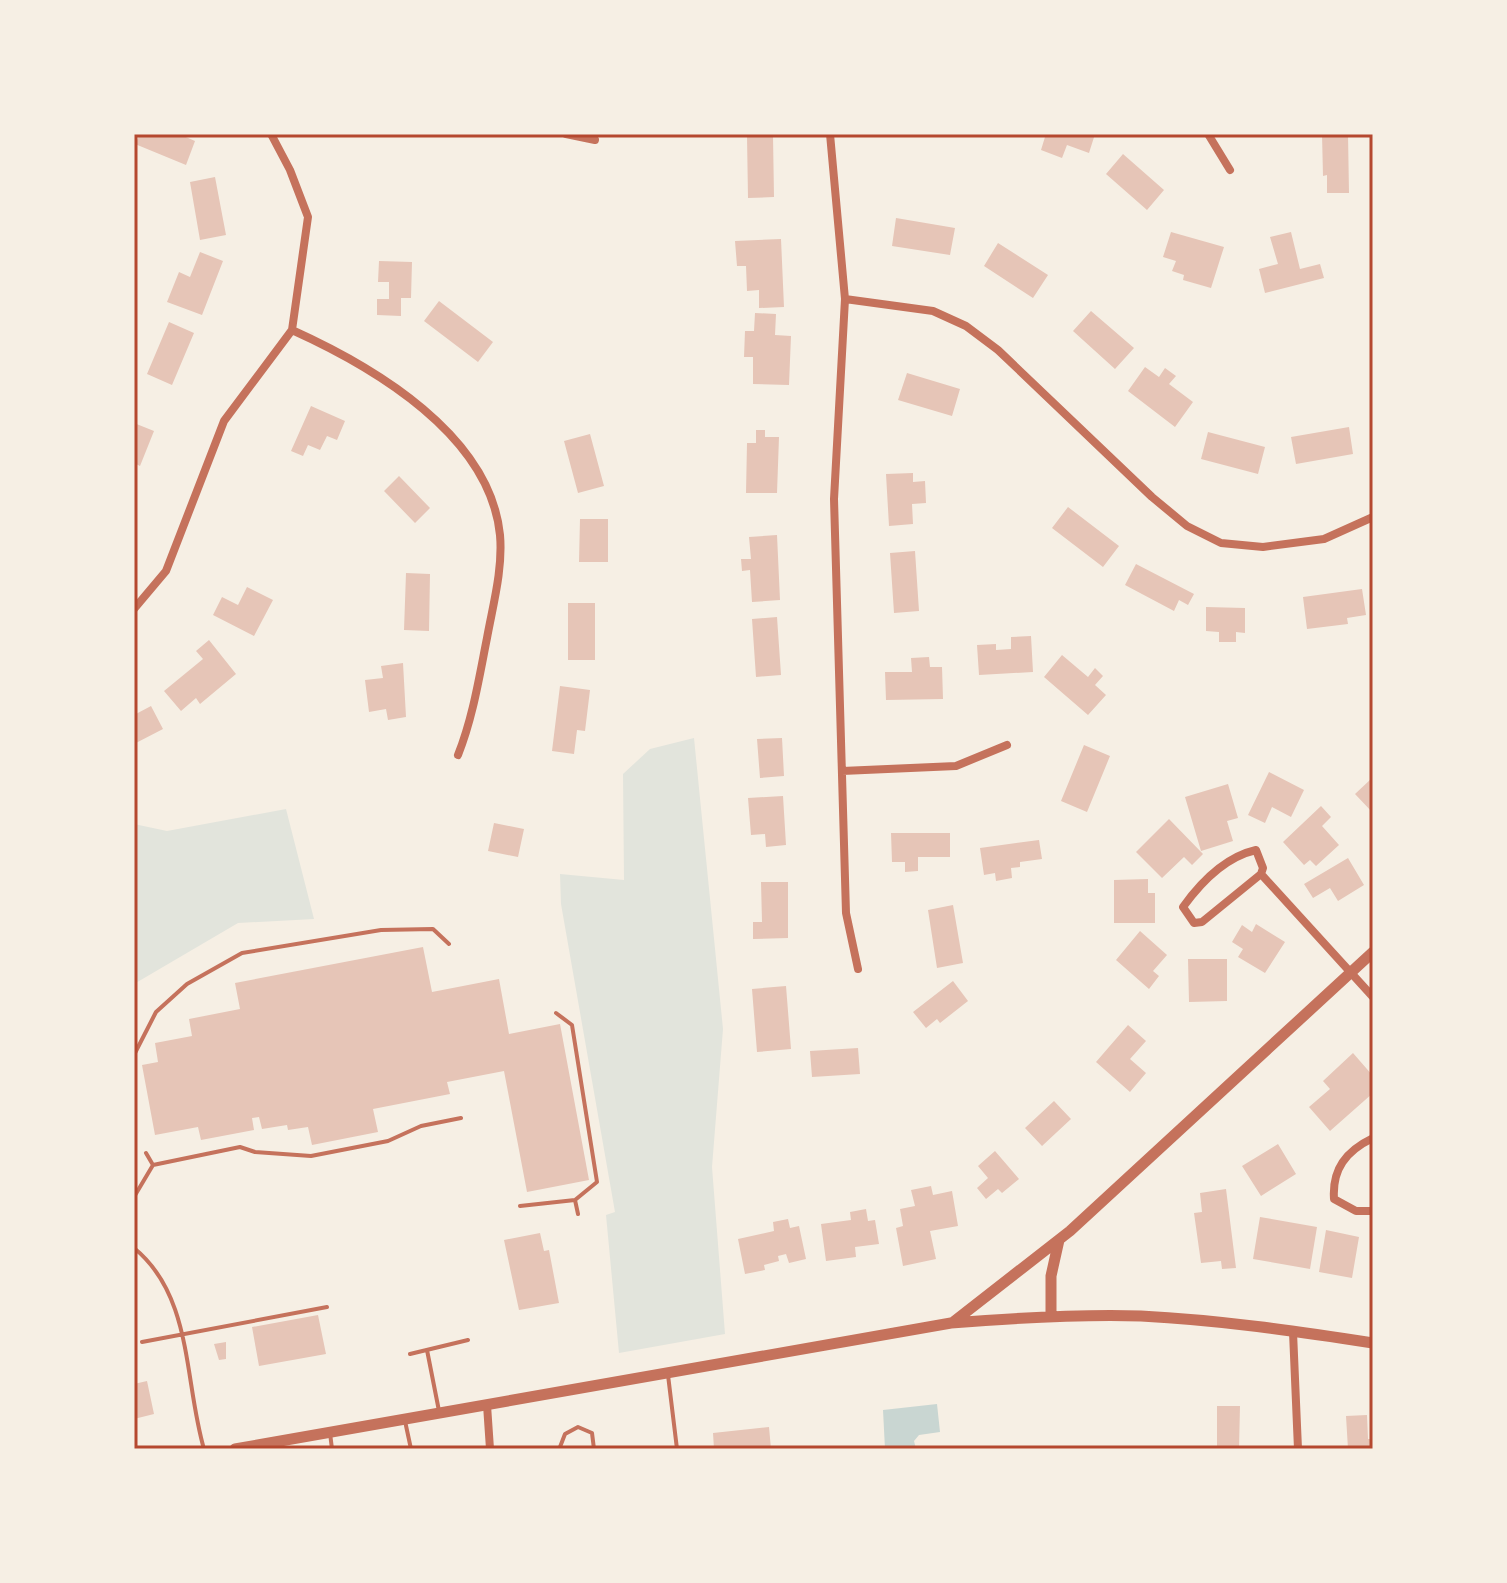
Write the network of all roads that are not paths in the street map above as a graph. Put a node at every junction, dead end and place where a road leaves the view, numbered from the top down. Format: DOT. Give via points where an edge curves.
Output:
graph roads {
  1 [pos="271,134"];
  2 [pos="566,134"];
  3 [pos="830,134"];
  4 [pos="1208,134"];
  5 [pos="595,140"];
  6 [pos="1230,170"];
  7 [pos="845,299"];
  8 [pos="292,330"];
  9 [pos="1373,517"];
  10 [pos="134,609"];
  11 [pos="1007,745"];
  12 [pos="458,755"];
  13 [pos="842,771"];
  14 [pos="1261,874"];
  15 [pos="449,944"];
  16 [pos="1373,952"];
  17 [pos="858,969"];
  18 [pos="1351,973"];
  19 [pos="1373,997"];
  20 [pos="556,1013"];
  21 [pos="134,1055"];
  22 [pos="461,1118"];
  23 [pos="1373,1138"];
  24 [pos="146,1153"];
  25 [pos="153,1165"];
  26 [pos="134,1197"];
  27 [pos="575,1200"];
  28 [pos="520,1206"];
  29 [pos="1373,1211"];
  30 [pos="578,1214"];
  31 [pos="1059,1240"];
  32 [pos="134,1248"];
  33 [pos="327,1307"];
  34 [pos="1051,1317"];
  35 [pos="951,1323"];
  36 [pos="1293,1332"];
  37 [pos="181,1334"];
  38 [pos="468,1340"];
  39 [pos="142,1342"];
  40 [pos="1373,1343"];
  41 [pos="427,1350"];
  42 [pos="410,1354"];
  43 [pos="668,1373"];
  44 [pos="487,1405"];
  45 [pos="439,1413"];
  46 [pos="405,1419"];
  47 [pos="330,1430"];
  48 [pos="561,1448"];
  49 [pos="204,1449"];
  50 [pos="235,1449"];
  51 [pos="332,1449"];
  52 [pos="411,1449"];
  53 [pos="490,1449"];
  54 [pos="550,1449"];
  55 [pos="594,1449"];
  56 [pos="677,1449"];
  57 [pos="1298,1449"];
  1 -- 8 [label="street" via="308,217"];
  2 -- 5 [label="street"];
  3 -- 7 [label="street"];
  4 -- 6 [label="street"];
  7 -- 9 [label="street" via="920,308 966,326 1152,497 1187,526 1221,543 1263,547 1324,539"];
  7 -- 13 [label="street" via="834,499"];
  8 -- 10 [label="street" via="224,421 166,571"];
  8 -- 12 [label="street" via="402,392 435,419 472,461 487,488 500,534 498,581 470,726"];
  11 -- 13 [label="street" via="956,766"];
  13 -- 17 [label="street" via="846,913"];
  14 -- 14 [label="street" via="1256,850 1237,854 1183,907 1194,923 1202,922"];
  14 -- 18 [label="street"];
  15 -- 21 [label="lane" via="433,929 381,930 242,953 187,984 156,1012"];
  16 -- 18 [label="street"];
  18 -- 19 [label="street"];
  18 -- 31 [label="street"];
  20 -- 27 [label="lane" via="572,1025 597,1182"];
  22 -- 25 [label="lane" via="421,1126 388,1141 311,1156 240,1147"];
  23 -- 29 [label="street" via="1347,1156 1333,1177 1334,1199 1356,1211"];
  24 -- 25 [label="lane"];
  25 -- 26 [label="lane"];
  27 -- 28 [label="lane"];
  27 -- 30 [label="lane"];
  31 -- 34 [label="street" via="1051,1276"];
  31 -- 35 [label="street"];
  32 -- 37 [label="lane" via="167,1285"];
  33 -- 37 [label="lane"];
  34 -- 35 [label="street"];
  34 -- 36 [label="street" via="1140,1316"];
  35 -- 43 [label="street"];
  36 -- 40 [label="street"];
  36 -- 57 [label="street"];
  37 -- 39 [label="lane"];
  37 -- 49 [label="lane"];
  38 -- 41 [label="lane"];
  41 -- 42 [label="lane"];
  41 -- 45 [label="lane"];
  43 -- 44 [label="street"];
  43 -- 56 [label="lane"];
  44 -- 45 [label="street"];
  44 -- 53 [label="street"];
  45 -- 46 [label="street"];
  46 -- 47 [label="street"];
  46 -- 52 [label="lane"];
  47 -- 50 [label="street"];
  47 -- 51 [label="lane"];
  48 -- 54 [label="lane"];
  48 -- 55 [label="lane" via="565,1434 578,1427 592,1433"];
}
